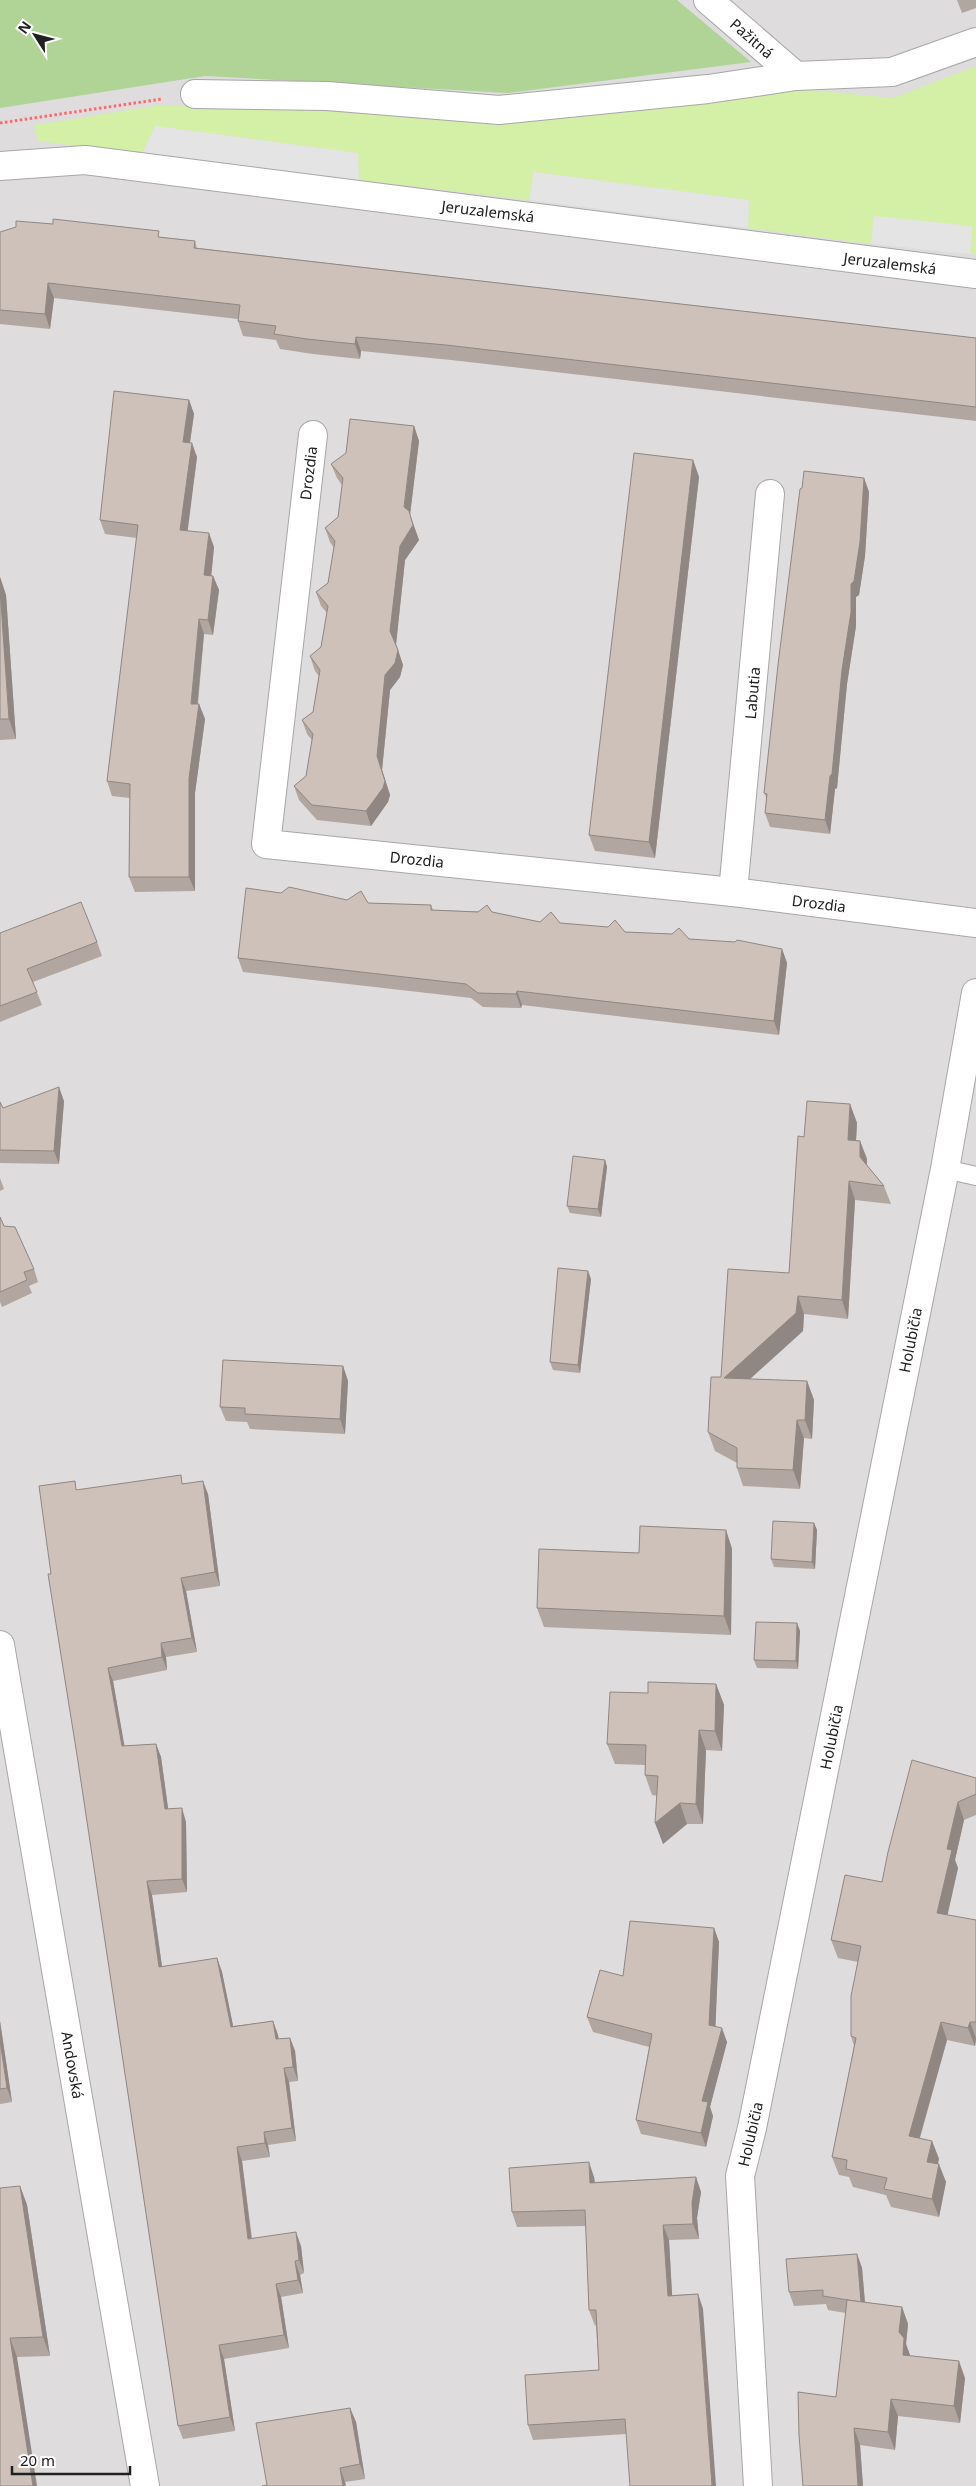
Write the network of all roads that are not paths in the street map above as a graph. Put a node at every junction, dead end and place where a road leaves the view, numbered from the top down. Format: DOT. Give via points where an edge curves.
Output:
graph roads {
  1 [pos="708,0"];
  2 [pos="976,42"];
  3 [pos="796,76"];
  4 [pos="195,94"];
  5 [pos="0,166"];
  6 [pos="976,274"];
  7 [pos="312,435"];
  8 [pos="770,494"];
  9 [pos="733,892"];
  10 [pos="976,923"];
  11 [pos="976,993"];
  12 [pos="945,1169"];
  13 [pos="976,1176"];
  14 [pos="0,1645"];
  15 [pos="146,2486"];
  16 [pos="758,2486"];
  1 -- 3 [label="street, Pažitná"];
  2 -- 3 [label="street" via="892,72"];
  3 -- 4 [label="street" via="499,110 327,96"];
  5 -- 6 [label="street, Jeruzalemská" via="85,160"];
  7 -- 9 [label="street, Drozdia" via="266,844"];
  8 -- 9 [label="street, Labutia"];
  9 -- 10 [label="street, Drozdia"];
  11 -- 12 [label="street, Holubičia"];
  12 -- 13 [label="lane"];
  12 -- 16 [label="street, Holubičia" via="740,2176"];
  14 -- 15 [label="street, Andovská"];
}
